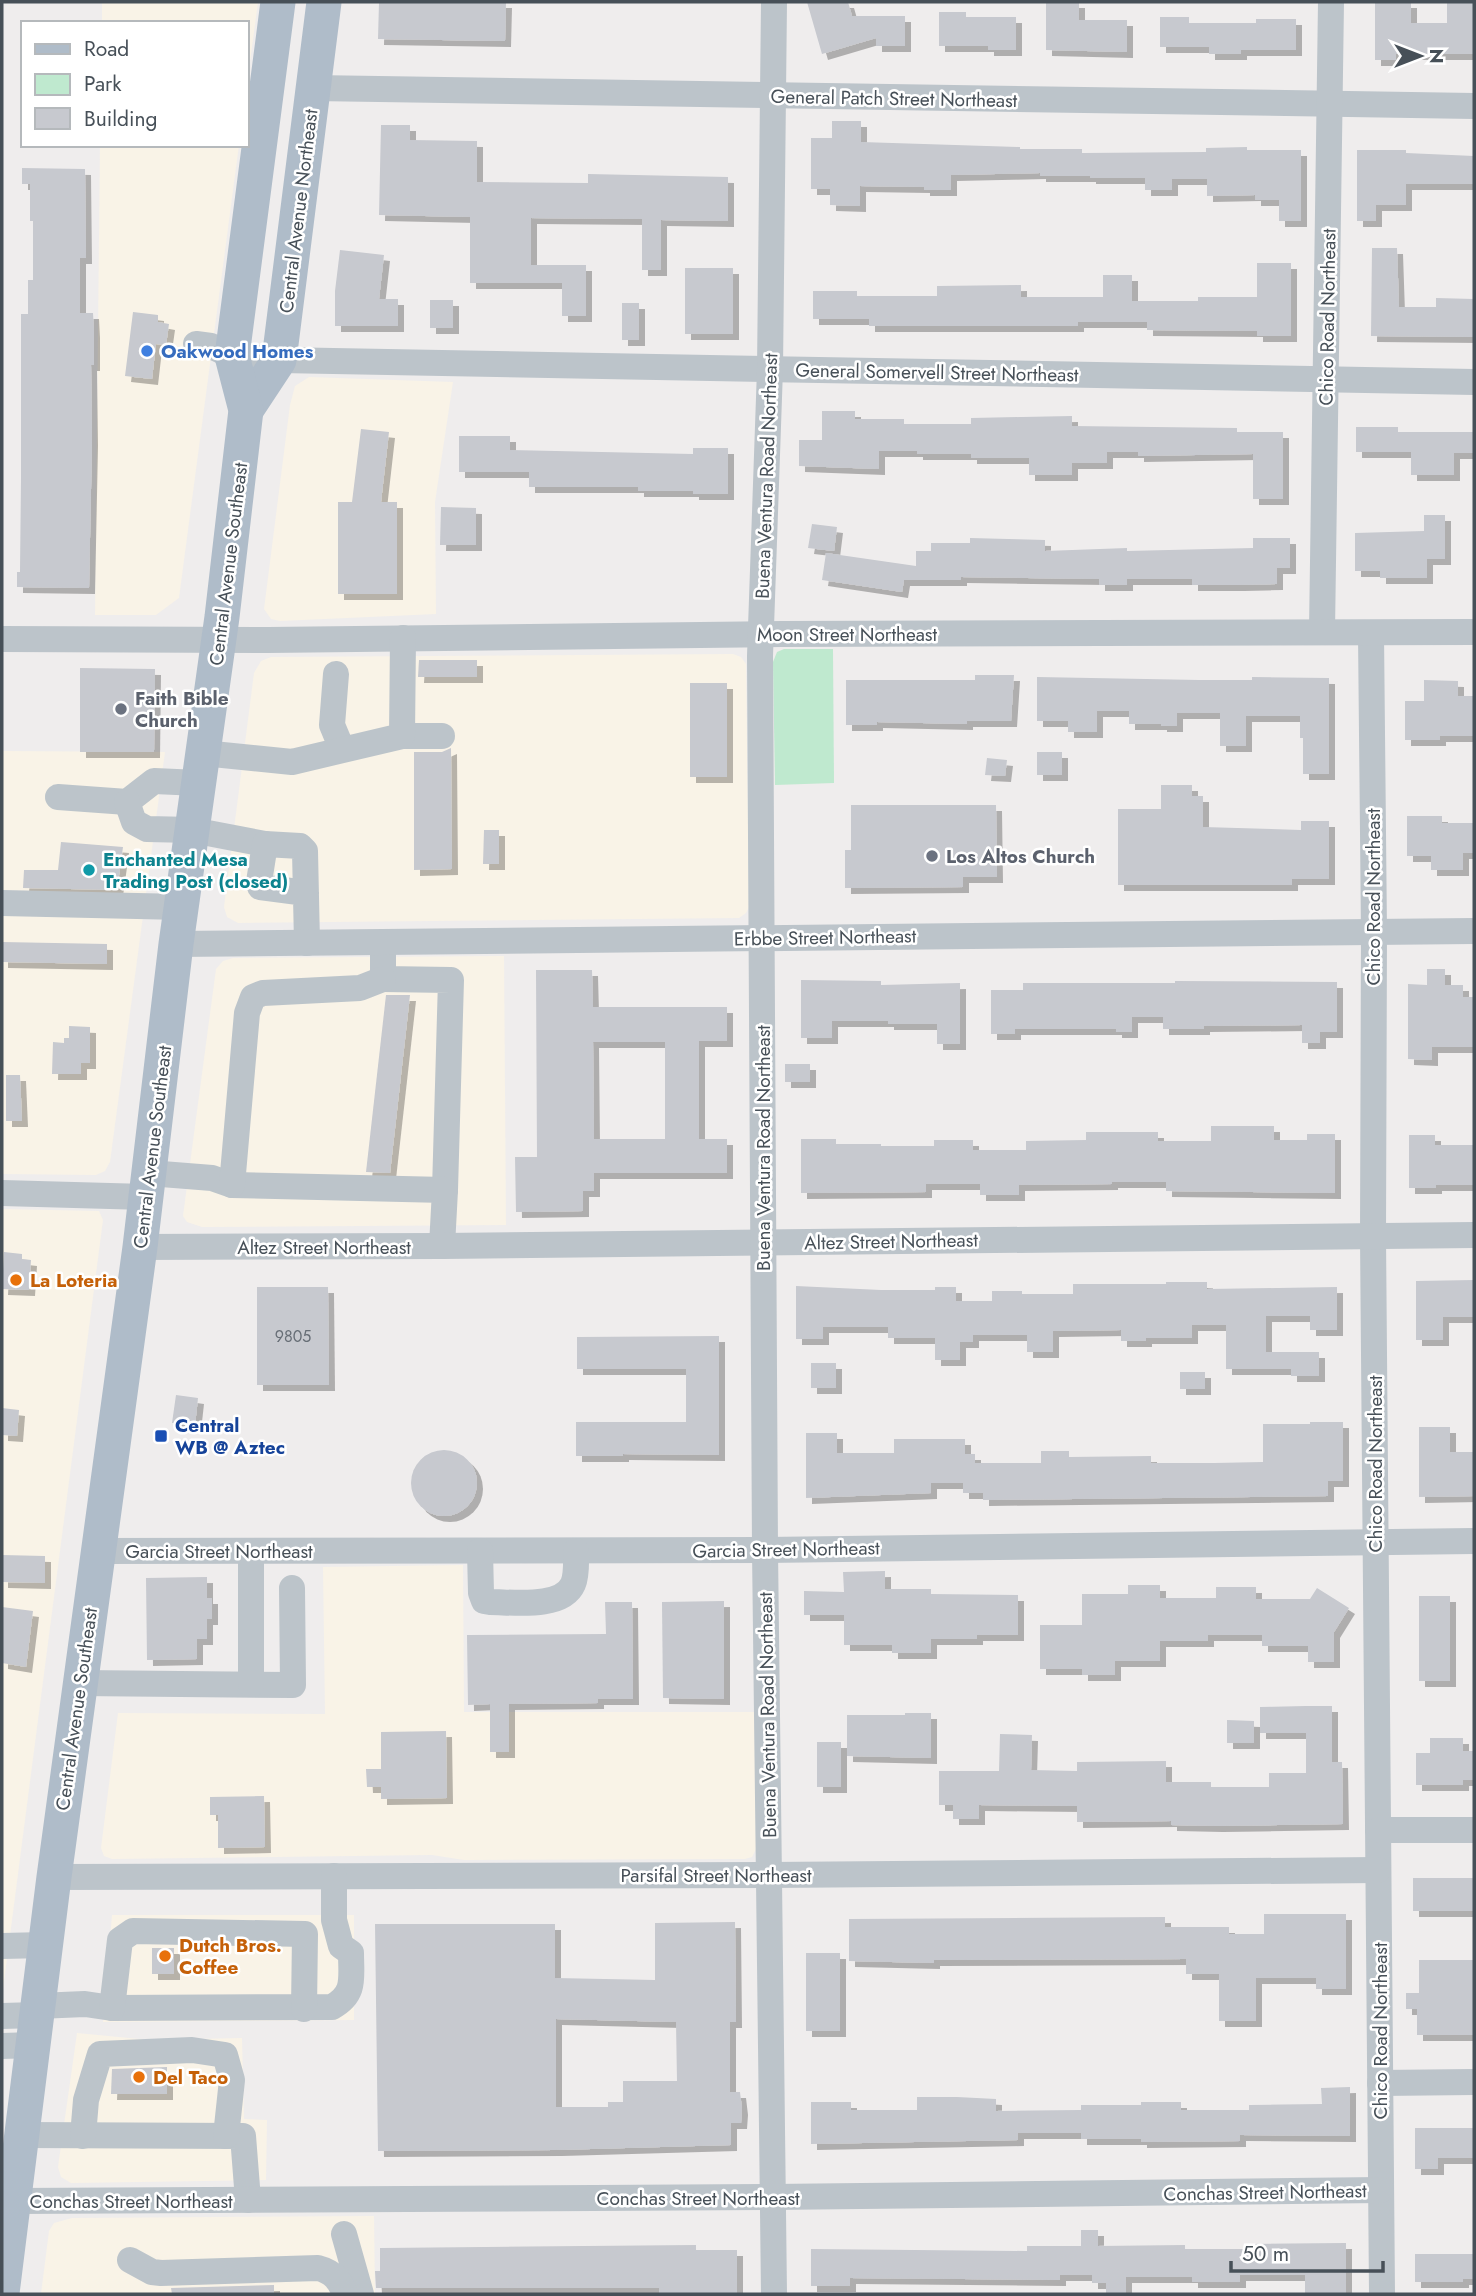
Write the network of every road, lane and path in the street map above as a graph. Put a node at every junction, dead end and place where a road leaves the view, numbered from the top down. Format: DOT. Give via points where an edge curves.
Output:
graph roads {
  1 [pos="278,2"];
  2 [pos="324,2"];
  3 [pos="774,2"];
  4 [pos="1331,2"];
  5 [pos="313,88"];
  6 [pos="771,96"];
  7 [pos="1330,103"];
  8 [pos="1474,106"];
  9 [pos="196,344"];
  10 [pos="232,356"];
  11 [pos="279,360"];
  12 [pos="770,369"];
  13 [pos="1326,378"];
  14 [pos="1474,382"];
  15 [pos="246,410"];
  16 [pos="1322,632"];
  17 [pos="1474,632"];
  18 [pos="761,634"];
  19 [pos="1371,634"];
  20 [pos="403,638"];
  21 [pos="2,639"];
  22 [pos="219,640"];
  23 [pos="336,674"];
  24 [pos="402,736"];
  25 [pos="442,736"];
  26 [pos="342,749"];
  27 [pos="201,768"];
  28 [pos="58,797"];
  29 [pos="127,803"];
  30 [pos="192,830"];
  31 [pos="265,844"];
  32 [pos="306,893"];
  33 [pos="2,904"];
  34 [pos="181,906"];
  35 [pos="1474,931"];
  36 [pos="1374,932"];
  37 [pos="762,938"];
  38 [pos="383,942"];
  39 [pos="307,943"];
  40 [pos="176,944"];
  41 [pos="383,979"];
  42 [pos="148,1185"];
  43 [pos="232,1185"];
  44 [pos="445,1190"];
  45 [pos="2,1193"];
  46 [pos="1373,1236"];
  47 [pos="1474,1236"];
  48 [pos="763,1243"];
  49 [pos="140,1247"];
  50 [pos="442,1247"];
  51 [pos="1474,1541"];
  52 [pos="1376,1542"];
  53 [pos="765,1550"];
  54 [pos="97,1551"];
  55 [pos="480,1551"];
  56 [pos="576,1551"];
  57 [pos="251,1552"];
  58 [pos="292,1588"];
  59 [pos="79,1683"];
  60 [pos="251,1684"];
  61 [pos="1378,1830"];
  62 [pos="1474,1830"];
  63 [pos="1378,1870"];
  64 [pos="769,1875"];
  65 [pos="334,1876"];
  66 [pos="54,1877"];
  67 [pos="46,1945"];
  68 [pos="2,1946"];
  69 [pos="112,2008"];
  70 [pos="304,2009"];
  71 [pos="2,2016"];
  72 [pos="28,2028"];
  73 [pos="1474,2081"];
  74 [pos="1380,2083"];
  75 [pos="23,2135"];
  76 [pos="82,2136"];
  77 [pos="226,2136"];
  78 [pos="1381,2190"];
  79 [pos="772,2197"];
  80 [pos="248,2200"];
  81 [pos="15,2201"];
  82 [pos="344,2234"];
  83 [pos="130,2260"];
  84 [pos="2,2293"];
  85 [pos="345,2294"];
  86 [pos="361,2294"];
  87 [pos="774,2294"];
  88 [pos="1382,2294"];
  1 -- 10 [label="main road, Central Avenue Southeast"];
  2 -- 5 [label="main road, Central Avenue Northeast"];
  3 -- 6 [label="street, Buena Ventura Road Northeast"];
  4 -- 7 [label="street, Chico Road Northeast"];
  5 -- 6 [label="street, General Patch Street Northeast"];
  5 -- 11 [label="main road, Central Avenue Northeast"];
  6 -- 7 [label="street, General Patch Street Northeast"];
  6 -- 12 [label="street, Buena Ventura Road Northeast"];
  7 -- 8 [label="street, General Patch Street Northeast"];
  7 -- 13 [label="street, Chico Road Northeast"];
  9 -- 10 [label="street, General Somervell Street Northeast"];
  10 -- 11 [label="street, General Somervell Street Northeast"];
  10 -- 15 [label="main road, Central Avenue Southeast"];
  11 -- 12 [label="street, General Somervell Street Northeast"];
  11 -- 15 [label="main road, Central Avenue Northeast"];
  12 -- 13 [label="street, General Somervell Street Northeast"];
  12 -- 18 [label="street, Buena Ventura Road Northeast"];
  13 -- 14 [label="street, General Somervell Street Northeast"];
  13 -- 16 [label="street, Chico Road Northeast"];
  15 -- 22 [label="main road, Central Avenue Southeast"];
  16 -- 18 [label="street, Moon Street Northeast"];
  16 -- 19 [label="street, Moon Street Northeast"];
  17 -- 19 [label="street, Moon Street Northeast"];
  18 -- 20 [label="street, Moon Street Northeast"];
  18 -- 37 [label="street, Buena Ventura Road Northeast"];
  19 -- 36 [label="street, Chico Road Northeast"];
  20 -- 22 [label="street, Moon Street Northeast"];
  20 -- 24 [label="street"];
  21 -- 22 [label="street, Moon Street Northeast" via="46,651"];
  22 -- 27 [label="main road, Central Avenue Southeast"];
  23 -- 26 [label="street" via="332,725"];
  24 -- 25 [label="street"];
  24 -- 26 [label="street"];
  26 -- 27 [label="street" via="292,762"];
  27 -- 29 [label="street" via="154,781"];
  27 -- 30 [label="main road, Central Avenue Southeast"];
  28 -- 29 [label="street"];
  29 -- 30 [label="street" via="134,822 148,828"];
  30 -- 31 [label="street"];
  30 -- 34 [label="main road, Central Avenue Southeast"];
  31 -- 32 [label="street" via="304,848"];
  31 -- 32 [label="street" via="260,887"];
  32 -- 39 [label="street"];
  33 -- 34 [label="street"];
  34 -- 40 [label="main road, Central Avenue Southeast"];
  35 -- 36 [label="street, Erbbe Street Northeast"];
  36 -- 37 [label="street, Erbbe Street Northeast"];
  36 -- 46 [label="street, Chico Road Northeast"];
  37 -- 38 [label="street, Erbbe Street Northeast"];
  37 -- 48 [label="street, Buena Ventura Road Northeast"];
  38 -- 39 [label="street, Erbbe Street Northeast"];
  38 -- 41 [label="street"];
  39 -- 40 [label="street, Erbbe Street Northeast"];
  40 -- 42 [label="main road, Central Avenue Southeast"];
  41 -- 43 [label="street" via="360,988 253,997 247,1013"];
  41 -- 44 [label="street" via="451,980"];
  42 -- 43 [label="street" via="212,1178"];
  42 -- 45 [label="street"];
  42 -- 49 [label="main road, Central Avenue Southeast"];
  43 -- 44 [label="street"];
  44 -- 50 [label="street"];
  46 -- 47 [label="street, Altez Street Northeast"];
  46 -- 48 [label="street, Altez Street Northeast"];
  46 -- 52 [label="street, Chico Road Northeast"];
  48 -- 50 [label="street, Altez Street Northeast"];
  48 -- 53 [label="street, Buena Ventura Road Northeast"];
  49 -- 50 [label="street, Altez Street Northeast"];
  49 -- 54 [label="main road, Central Avenue Southeast"];
  51 -- 52 [label="street, Garcia Street Northeast"];
  52 -- 53 [label="street, Garcia Street Northeast"];
  52 -- 61 [label="street, Chico Road Northeast"];
  53 -- 56 [label="street, Garcia Street Northeast"];
  53 -- 64 [label="street, Buena Ventura Road Northeast"];
  54 -- 57 [label="street, Garcia Street Northeast"];
  54 -- 59 [label="main road, Central Avenue Southeast"];
  55 -- 56 [label="street, Garcia Street Northeast"];
  55 -- 56 [label="street" via="481,1592 484,1601 490,1602 562,1597 575,1582"];
  55 -- 57 [label="street, Garcia Street Northeast"];
  57 -- 60 [label="street"];
  58 -- 60 [label="street" via="293,1685"];
  59 -- 60 [label="street"];
  59 -- 66 [label="main road, Central Avenue Southeast"];
  61 -- 62 [label="street"];
  61 -- 63 [label="street, Chico Road Northeast"];
  63 -- 64 [label="street, Parsifal Street Northeast"];
  63 -- 74 [label="street, Chico Road Northeast"];
  64 -- 65 [label="street, Parsifal Street Northeast"];
  64 -- 79 [label="street, Buena Ventura Road Northeast"];
  65 -- 66 [label="street, Parsifal Street Northeast"];
  65 -- 70 [label="street" via="334,1920 341,1946 351,1954 351,1989 332,2007"];
  66 -- 67 [label="main road, Central Avenue Southeast"];
  67 -- 68 [label="street"];
  67 -- 72 [label="main road, Central Avenue Southeast"];
  69 -- 70 [label="street"];
  69 -- 70 [label="street" via="120,1940 133,1931 305,1934"];
  69 -- 72 [label="street" via="85,2004"];
  71 -- 72 [label="street"];
  72 -- 75 [label="main road, Central Avenue Southeast"];
  73 -- 74 [label="street"];
  74 -- 78 [label="street, Chico Road Northeast"];
  75 -- 76 [label="street"];
  75 -- 81 [label="main road, Central Avenue Southeast"];
  76 -- 77 [label="street"];
  76 -- 77 [label="street" via="86,2101 100,2054 192,2050 225,2055 232,2080"];
  77 -- 80 [label="street" via="243,2136"];
  78 -- 79 [label="street, Conchas Street Northeast"];
  78 -- 88 [label="street, Chico Road Northeast"];
  79 -- 80 [label="street, Conchas Street Northeast"];
  79 -- 87 [label="street, Buena Ventura Road Northeast"];
  80 -- 81 [label="street, Conchas Street Northeast"];
  81 -- 84 [label="main road, Central Avenue Southeast"];
  82 -- 86 [label="street"];
  83 -- 85 [label="street" via="161,2273 318,2269 334,2275"];
}
